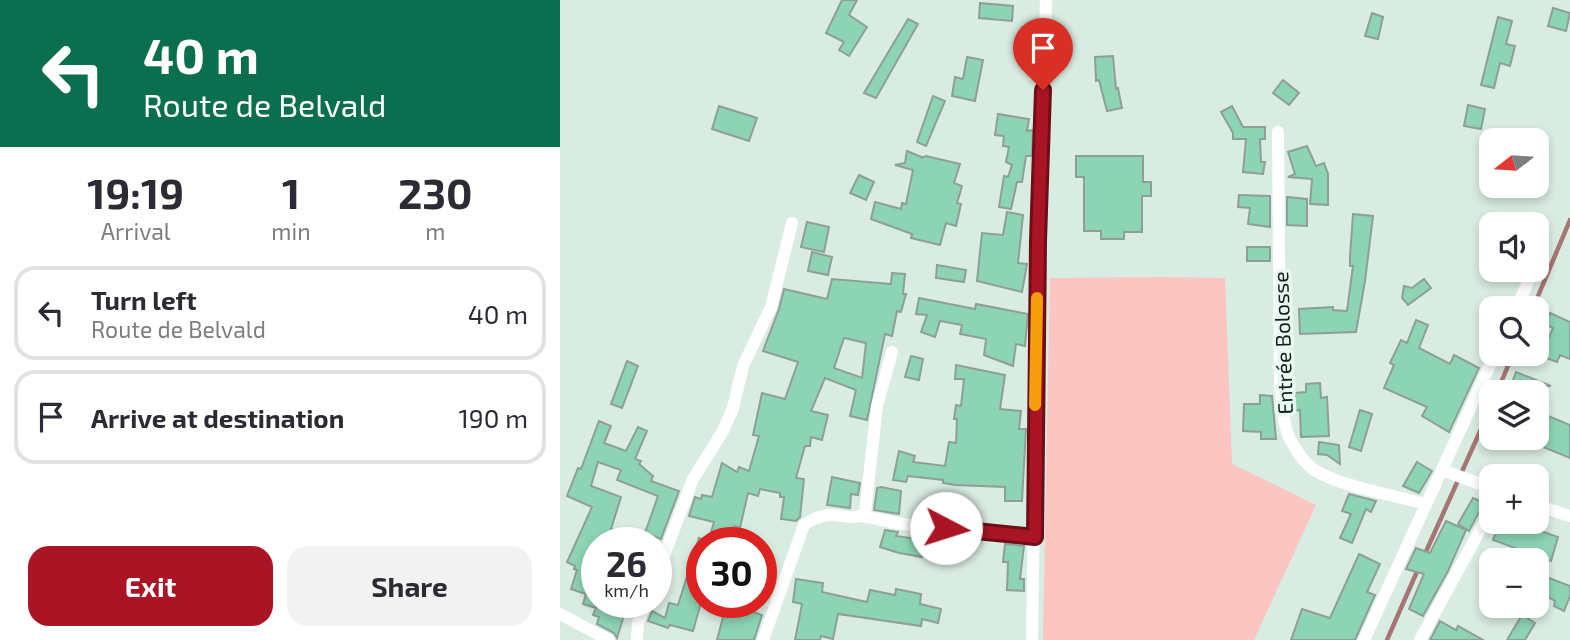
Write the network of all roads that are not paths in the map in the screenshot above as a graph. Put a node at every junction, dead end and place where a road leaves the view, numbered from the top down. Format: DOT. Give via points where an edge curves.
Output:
graph roads {
  1 [pos="1046,0"];
  2 [pos="1278,132"];
  3 [pos="792,223"];
  4 [pos="892,352"];
  5 [pos="1490,366"];
  6 [pos="1442,470"];
  7 [pos="1479,484"];
  8 [pos="1426,504"];
  9 [pos="1549,509"];
  10 [pos="862,516"];
  11 [pos="1570,516"];
  12 [pos="1479,532"];
  13 [pos="672,534"];
  14 [pos="1035,537"];
  15 [pos="560,614"];
  16 [pos="640,618"];
  17 [pos="609,640"];
  18 [pos="637,640"];
  19 [pos="763,640"];
  20 [pos="1032,640"];
  21 [pos="1364,640"];
  22 [pos="1420,640"];
  1 -- 14 [label="street"];
  2 -- 8 [label="street, Entrée Bolosse" via="1280,383 1290,438 1315,471"];
  3 -- 13 [label="street" via="771,307 743,366 733,408 693,478"];
  4 -- 10 [label="street" via="877,406"];
  5 -- 6 [label="street"];
  6 -- 7 [label="street"];
  6 -- 8 [label="street"];
  8 -- 21 [label="street"];
  9 -- 11 [label="street"];
  10 -- 14 [label="street"];
  10 -- 19 [label="street" via="830,515 804,525"];
  12 -- 22 [label="street"];
  14 -- 20 [label="street"];
  15 -- 17 [label="street"];
  16 -- 18 [label="street"];
}
